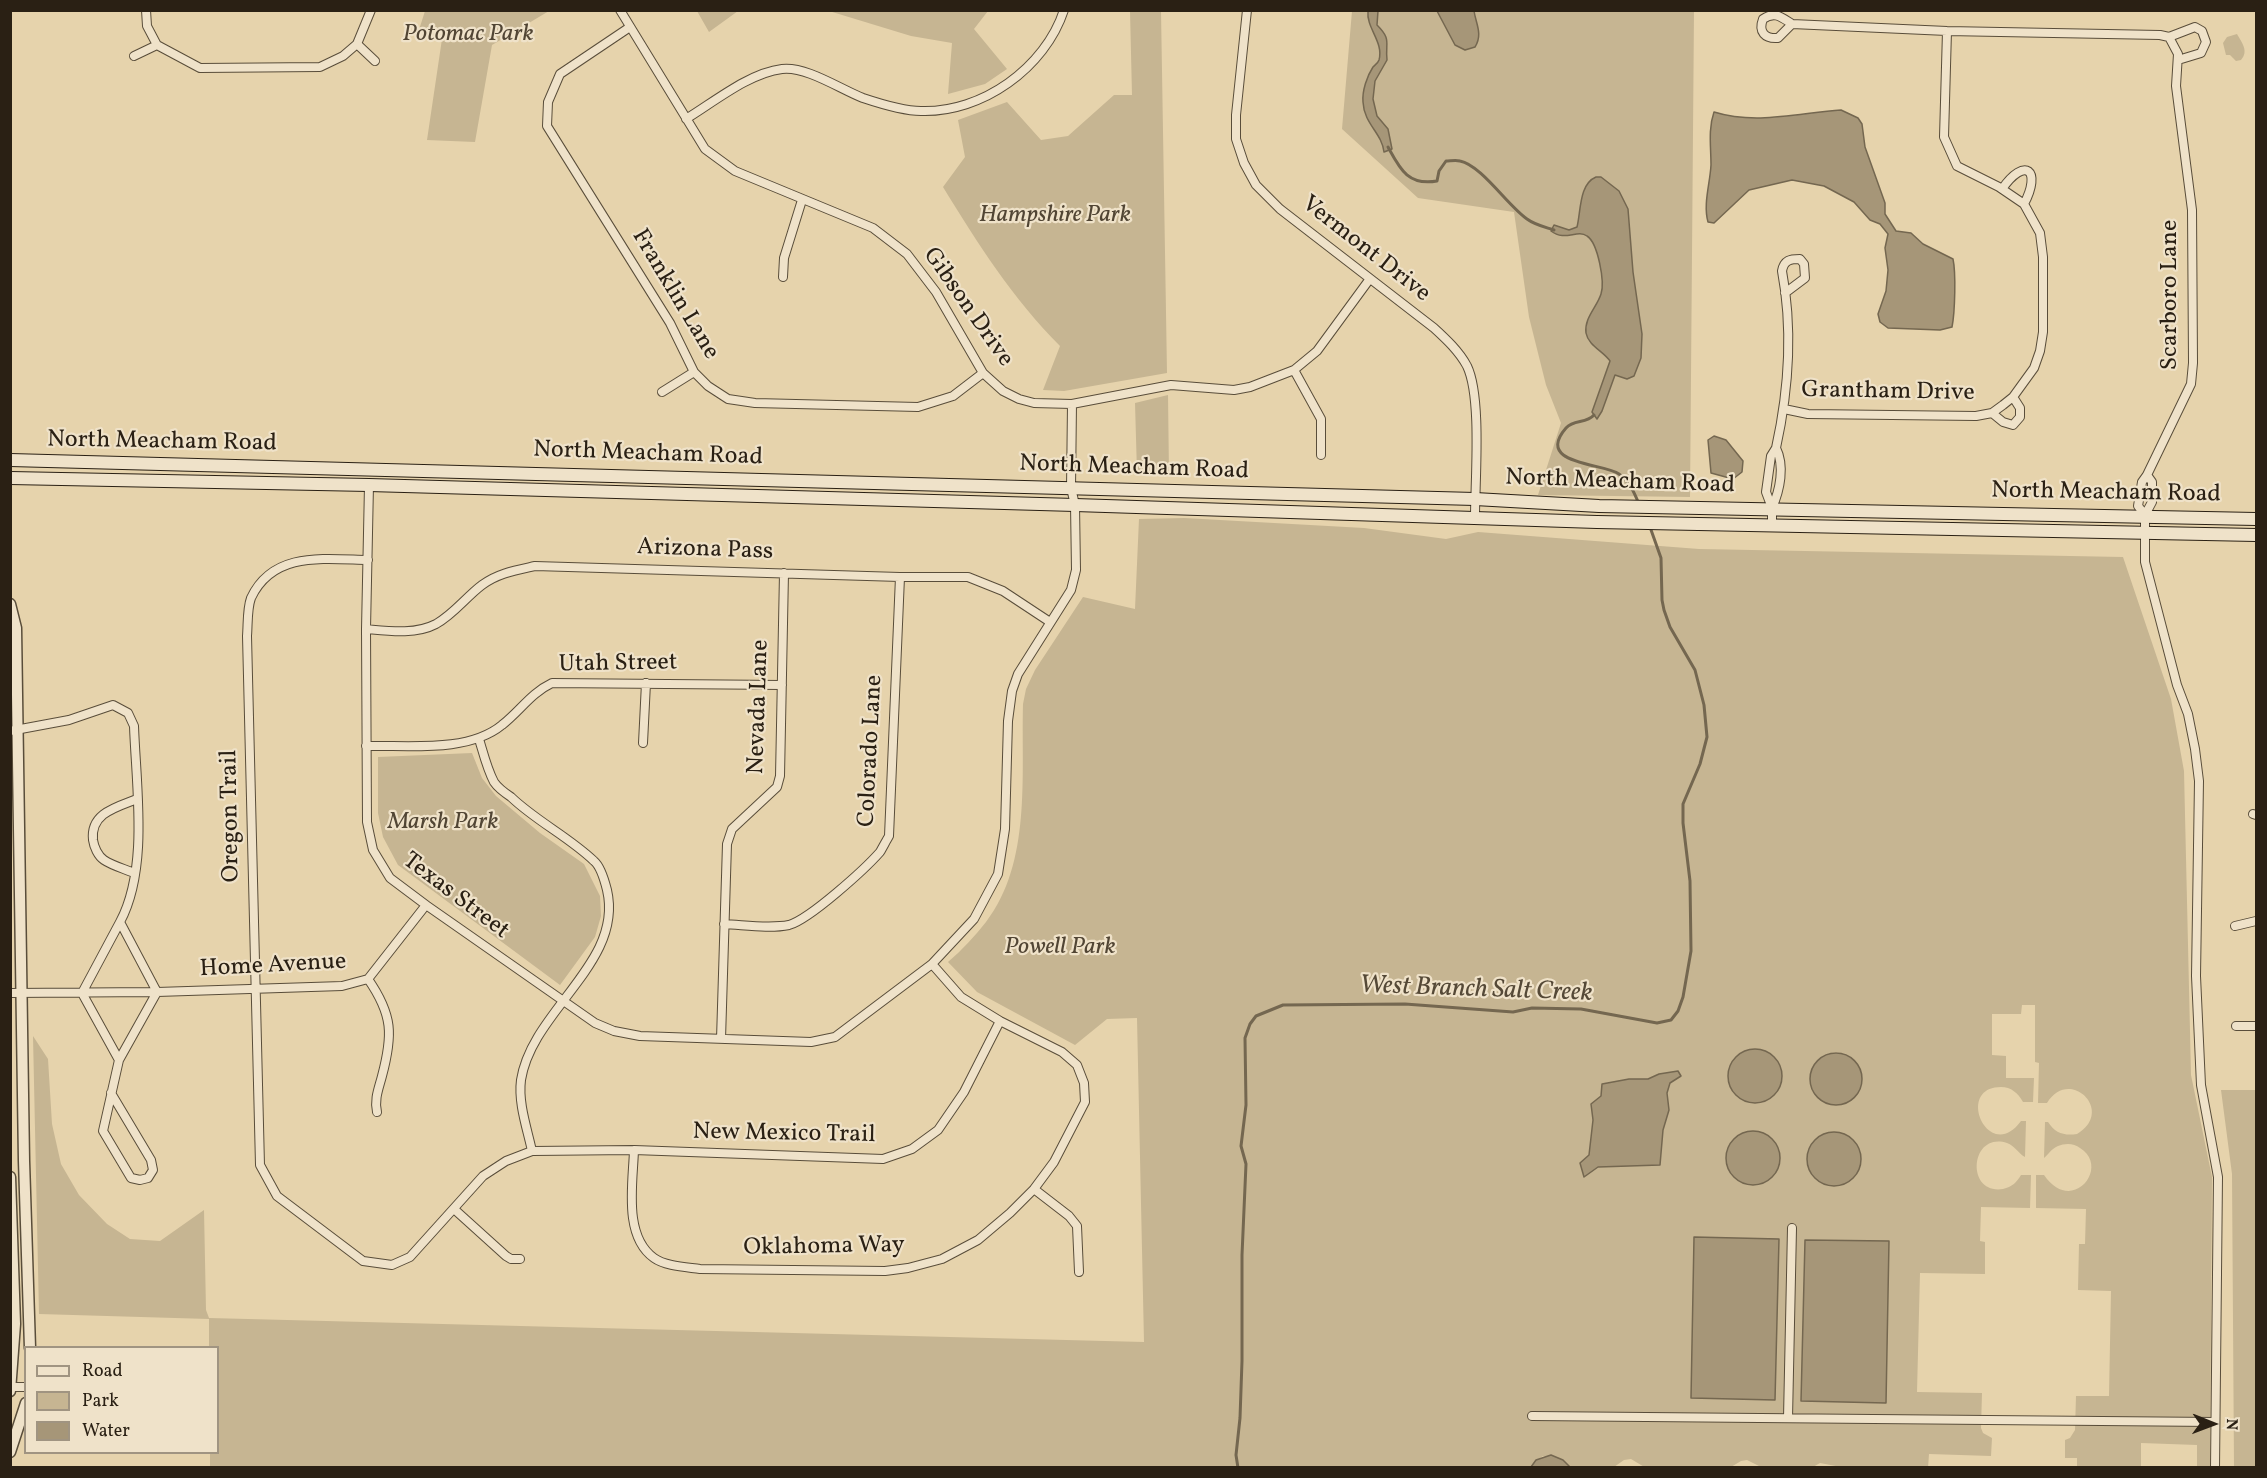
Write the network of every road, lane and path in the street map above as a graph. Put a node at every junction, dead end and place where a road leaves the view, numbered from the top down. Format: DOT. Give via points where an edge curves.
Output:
graph roads {
  1 [pos="146,10"];
  2 [pos="370,10"];
  3 [pos="620,10"];
  4 [pos="1064,10"];
  5 [pos="1247,10"];
  6 [pos="1792,24"];
  7 [pos="630,27"];
  8 [pos="1947,31"];
  9 [pos="2169,37"];
  10 [pos="357,44"];
  11 [pos="157,45"];
  12 [pos="134,56"];
  13 [pos="2178,60"];
  14 [pos="375,61"];
  15 [pos="686,119"];
  16 [pos="2002,189"];
  17 [pos="802,200"];
  18 [pos="2024,204"];
  19 [pos="783,277"];
  20 [pos="1369,280"];
  21 [pos="1785,293"];
  22 [pos="1294,370"];
  23 [pos="694,372"];
  24 [pos="983,373"];
  25 [pos="662,392"];
  26 [pos="2013,397"];
  27 [pos="1072,404"];
  28 [pos="1784,409"];
  29 [pos="1992,413"];
  30 [pos="1776,448"];
  31 [pos="1321,454"];
  32 [pos="10,460"];
  33 [pos="2147,475"];
  34 [pos="10,477"];
  35 [pos="369,485"];
  36 [pos="1071,488"];
  37 [pos="1475,499"];
  38 [pos="1075,504"];
  39 [pos="1772,508"];
  40 [pos="2145,515"];
  41 [pos="1475,517"];
  42 [pos="2256,519"];
  43 [pos="1772,526"];
  44 [pos="2144,533"];
  45 [pos="2256,535"];
  46 [pos="368,560"];
  47 [pos="784,573"];
  48 [pos="900,577"];
  49 [pos="10,604"];
  50 [pos="1050,622"];
  51 [pos="366,629"];
  52 [pos="646,682"];
  53 [pos="782,685"];
  54 [pos="14,731"];
  55 [pos="479,739"];
  56 [pos="643,743"];
  57 [pos="366,746"];
  58 [pos="137,799"];
  59 [pos="134,873"];
  60 [pos="426,905"];
  61 [pos="2256,921"];
  62 [pos="120,922"];
  63 [pos="724,924"];
  64 [pos="2235,926"];
  65 [pos="932,964"];
  66 [pos="368,979"];
  67 [pos="256,989"];
  68 [pos="157,992"];
  69 [pos="16,993"];
  70 [pos="82,993"];
  71 [pos="563,999"];
  72 [pos="1000,1021"];
  73 [pos="2235,1026"];
  74 [pos="2256,1026"];
  75 [pos="721,1039"];
  76 [pos="119,1060"];
  77 [pos="111,1093"];
  78 [pos="377,1112"];
  79 [pos="634,1150"];
  80 [pos="532,1151"];
  81 [pos="10,1177"];
  82 [pos="1034,1189"];
  83 [pos="454,1209"];
  84 [pos="1792,1228"];
  85 [pos="520,1259"];
  86 [pos="1079,1272"];
  87 [pos="13,1324"];
  88 [pos="30,1324"];
  89 [pos="30,1346"];
  90 [pos="11,1388"];
  91 [pos="24,1409"];
  92 [pos="1532,1416"];
  93 [pos="1788,1418"];
  94 [pos="2215,1422"];
  95 [pos="10,1452"];
  96 [pos="2215,1467"];
  1 -- 11 [label="street" via="147,26"];
  2 -- 10 [label="street"];
  3 -- 7 [label="street, Gibson Drive"];
  4 -- 15 [label="street" via="1059,28 1035,62 990,95 953,109 920,111 864,98 784,68 759,74"];
  5 -- 20 [label="street, Vermont Drive" via="1236,123 1236,140 1244,163 1257,185 1280,209"];
  6 -- 8 [label="street"];
  7 -- 15 [label="street, Gibson Drive"];
  7 -- 23 [label="street, Franklin Lane" via="560,74 548,102 547,126 670,323"];
  8 -- 9 [label="street"];
  8 -- 16 [label="street, Grantham Drive" via="1944,137 1957,166"];
  9 -- 13 [label="street"];
  9 -- 13 [label="street" via="2195,27 2202,31 2206,42 2201,52"];
  10 -- 11 [label="street" via="320,67 212,68 200,68"];
  10 -- 14 [label="street"];
  11 -- 12 [label="street"];
  13 -- 33 [label="street, Scarboro Lane" via="2177,96 2193,232 2193,363 2191,384"];
  15 -- 17 [label="street, Gibson Drive" via="705,149 735,171"];
  16 -- 18 [label="street, Grantham Drive"];
  16 -- 18 [label="street" via="2018,171 2030,172 2032,189"];
  17 -- 19 [label="street" via="784,258"];
  17 -- 24 [label="street, Gibson Drive" via="873,228 907,254 936,292"];
  18 -- 26 [label="street, Grantham Drive" via="2040,233 2043,332 2034,368"];
  20 -- 22 [label="street, Gibson Drive" via="1317,351"];
  20 -- 37 [label="street, Vermont Drive" via="1434,328 1452,344 1467,366 1474,388"];
  21 -- 28 [label="street" via="1789,370"];
  22 -- 27 [label="street, Gibson Drive" via="1234,390 1171,385"];
  22 -- 31 [label="street" via="1321,419"];
  23 -- 24 [label="street, Franklin Lane" via="728,399 892,407 918,407 953,396"];
  23 -- 25 [label="street"];
  24 -- 27 [label="street, Gibson Drive" via="1019,399"];
  26 -- 29 [label="street, Grantham Drive"];
  26 -- 29 [label="street, Grantham Drive" via="2020,417 2013,424"];
  27 -- 36 [label="street, Texas Street"];
  28 -- 29 [label="street, Grantham Drive" via="1808,414"];
  28 -- 30 [label="street"];
  30 -- 39 [label="street" via="1780,456 1779,492"];
  30 -- 39 [label="street" via="1771,456 1766,492"];
  32 -- 36 [label="main road, North Meacham Road"];
  33 -- 40 [label="street" via="2152,482 2152,502"];
  33 -- 40 [label="street, Scarboro Lane" via="2138,501"];
  34 -- 35 [label="main road, North Meacham Road"];
  35 -- 38 [label="main road, North Meacham Road"];
  35 -- 46 [label="street, Texas Street"];
  36 -- 37 [label="main road, North Meacham Road"];
  36 -- 38 [label="street, Texas Street"];
  37 -- 39 [label="main road, North Meacham Road"];
  37 -- 41 [label="street, Vermont Drive"];
  38 -- 41 [label="main road, North Meacham Road"];
  38 -- 50 [label="street, Texas Street" via="1076,570 1071,590"];
  39 -- 40 [label="main road, North Meacham Road"];
  39 -- 43 [label="street"];
  40 -- 42 [label="main road, North Meacham Road"];
  40 -- 44 [label="street"];
  41 -- 43 [label="main road, North Meacham Road"];
  43 -- 44 [label="main road, North Meacham Road"];
  44 -- 45 [label="main road, North Meacham Road"];
  44 -- 94 [label="street" via="2145,561 2188,714 2199,781 2196,976 2201,1085 2218,1177"];
  46 -- 51 [label="street, Texas Street"];
  46 -- 67 [label="street, Oregon Trail" via="318,559 285,564 263,579 250,600 247,636"];
  47 -- 48 [label="street, Arizona Pass"];
  47 -- 51 [label="street, Arizona Pass" via="535,566 508,572 483,585 434,625 403,632"];
  47 -- 53 [label="street, Nevada Lane"];
  48 -- 50 [label="street, Arizona Pass" via="968,577 1003,591"];
  48 -- 63 [label="street, Colorado Lane" via="889,836 880,851 807,916 776,926"];
  49 -- 54 [label="street" via="16,628"];
  50 -- 65 [label="street, Texas Street" via="1018,674 1012,692 1005,829 998,874 975,919"];
  51 -- 57 [label="street, Texas Street"];
  52 -- 53 [label="street, Utah Street"];
  52 -- 55 [label="street, Utah Street" via="552,683 537,690 502,726"];
  52 -- 56 [label="street"];
  53 -- 63 [label="street, Nevada Lane" via="780,776 777,787 732,829 727,844"];
  54 -- 58 [label="street" via="69,720 113,705 128,712 134,726"];
  54 -- 69 [label="street"];
  55 -- 57 [label="street, Utah Street" via="456,744"];
  55 -- 71 [label="street" via="495,783 522,808 596,862 607,889 609,915 604,937 594,958"];
  57 -- 60 [label="street, Texas Street" via="367,822 373,850 390,878"];
  58 -- 59 [label="street"];
  58 -- 59 [label="street" via="104,813 93,833 100,856"];
  59 -- 62 [label="street" via="129,905"];
  60 -- 66 [label="street, Home Avenue"];
  60 -- 71 [label="street, Texas Street"];
  61 -- 64 [label="street"];
  62 -- 68 [label="street"];
  62 -- 70 [label="street"];
  63 -- 75 [label="street, Nevada Lane"];
  65 -- 72 [label="street" via="961,997"];
  65 -- 75 [label="street, Texas Street" via="835,1037 811,1042"];
  66 -- 67 [label="street, Home Avenue" via="342,986"];
  66 -- 78 [label="street" via="381,998 390,1026 389,1050 375,1102"];
  67 -- 68 [label="street, Home Avenue"];
  67 -- 83 [label="street, Oregon Trail" via="260,1165 277,1196 363,1261 378,1264 392,1265 410,1257"];
  68 -- 70 [label="street, Home Avenue"];
  68 -- 76 [label="street"];
  69 -- 70 [label="street, Home Avenue"];
  69 -- 88 [label="street"];
  70 -- 76 [label="street"];
  71 -- 75 [label="street, Texas Street" via="614,1031 640,1036"];
  71 -- 80 [label="street" via="536,1038 521,1081 521,1104"];
  72 -- 79 [label="street, New Mexico Trail" via="958,1101 938,1130 912,1149 883,1158"];
  72 -- 82 [label="street, Oklahoma Way" via="1062,1052 1077,1065 1084,1083 1085,1102 1054,1162"];
  73 -- 74 [label="street"];
  76 -- 77 [label="street"];
  77 -- 77 [label="street" via="103,1131 131,1178 148,1178 153,1170 151,1160"];
  79 -- 80 [label="street, New Mexico Trail"];
  79 -- 82 [label="street, Oklahoma Way" via="633,1226 641,1242 654,1258 700,1269 908,1268 942,1259 978,1240"];
  80 -- 83 [label="street" via="483,1176"];
  81 -- 87 [label="street"];
  82 -- 86 [label="street" via="1070,1216 1077,1226"];
  83 -- 85 [label="street" via="506,1256"];
  84 -- 93 [label="street"];
  87 -- 88 [label="street"];
  87 -- 90 [label="street"];
  88 -- 89 [label="street"];
  91 -- 95 [label="street"];
  92 -- 93 [label="street"];
  93 -- 94 [label="street"];
  94 -- 96 [label="street"];
}
